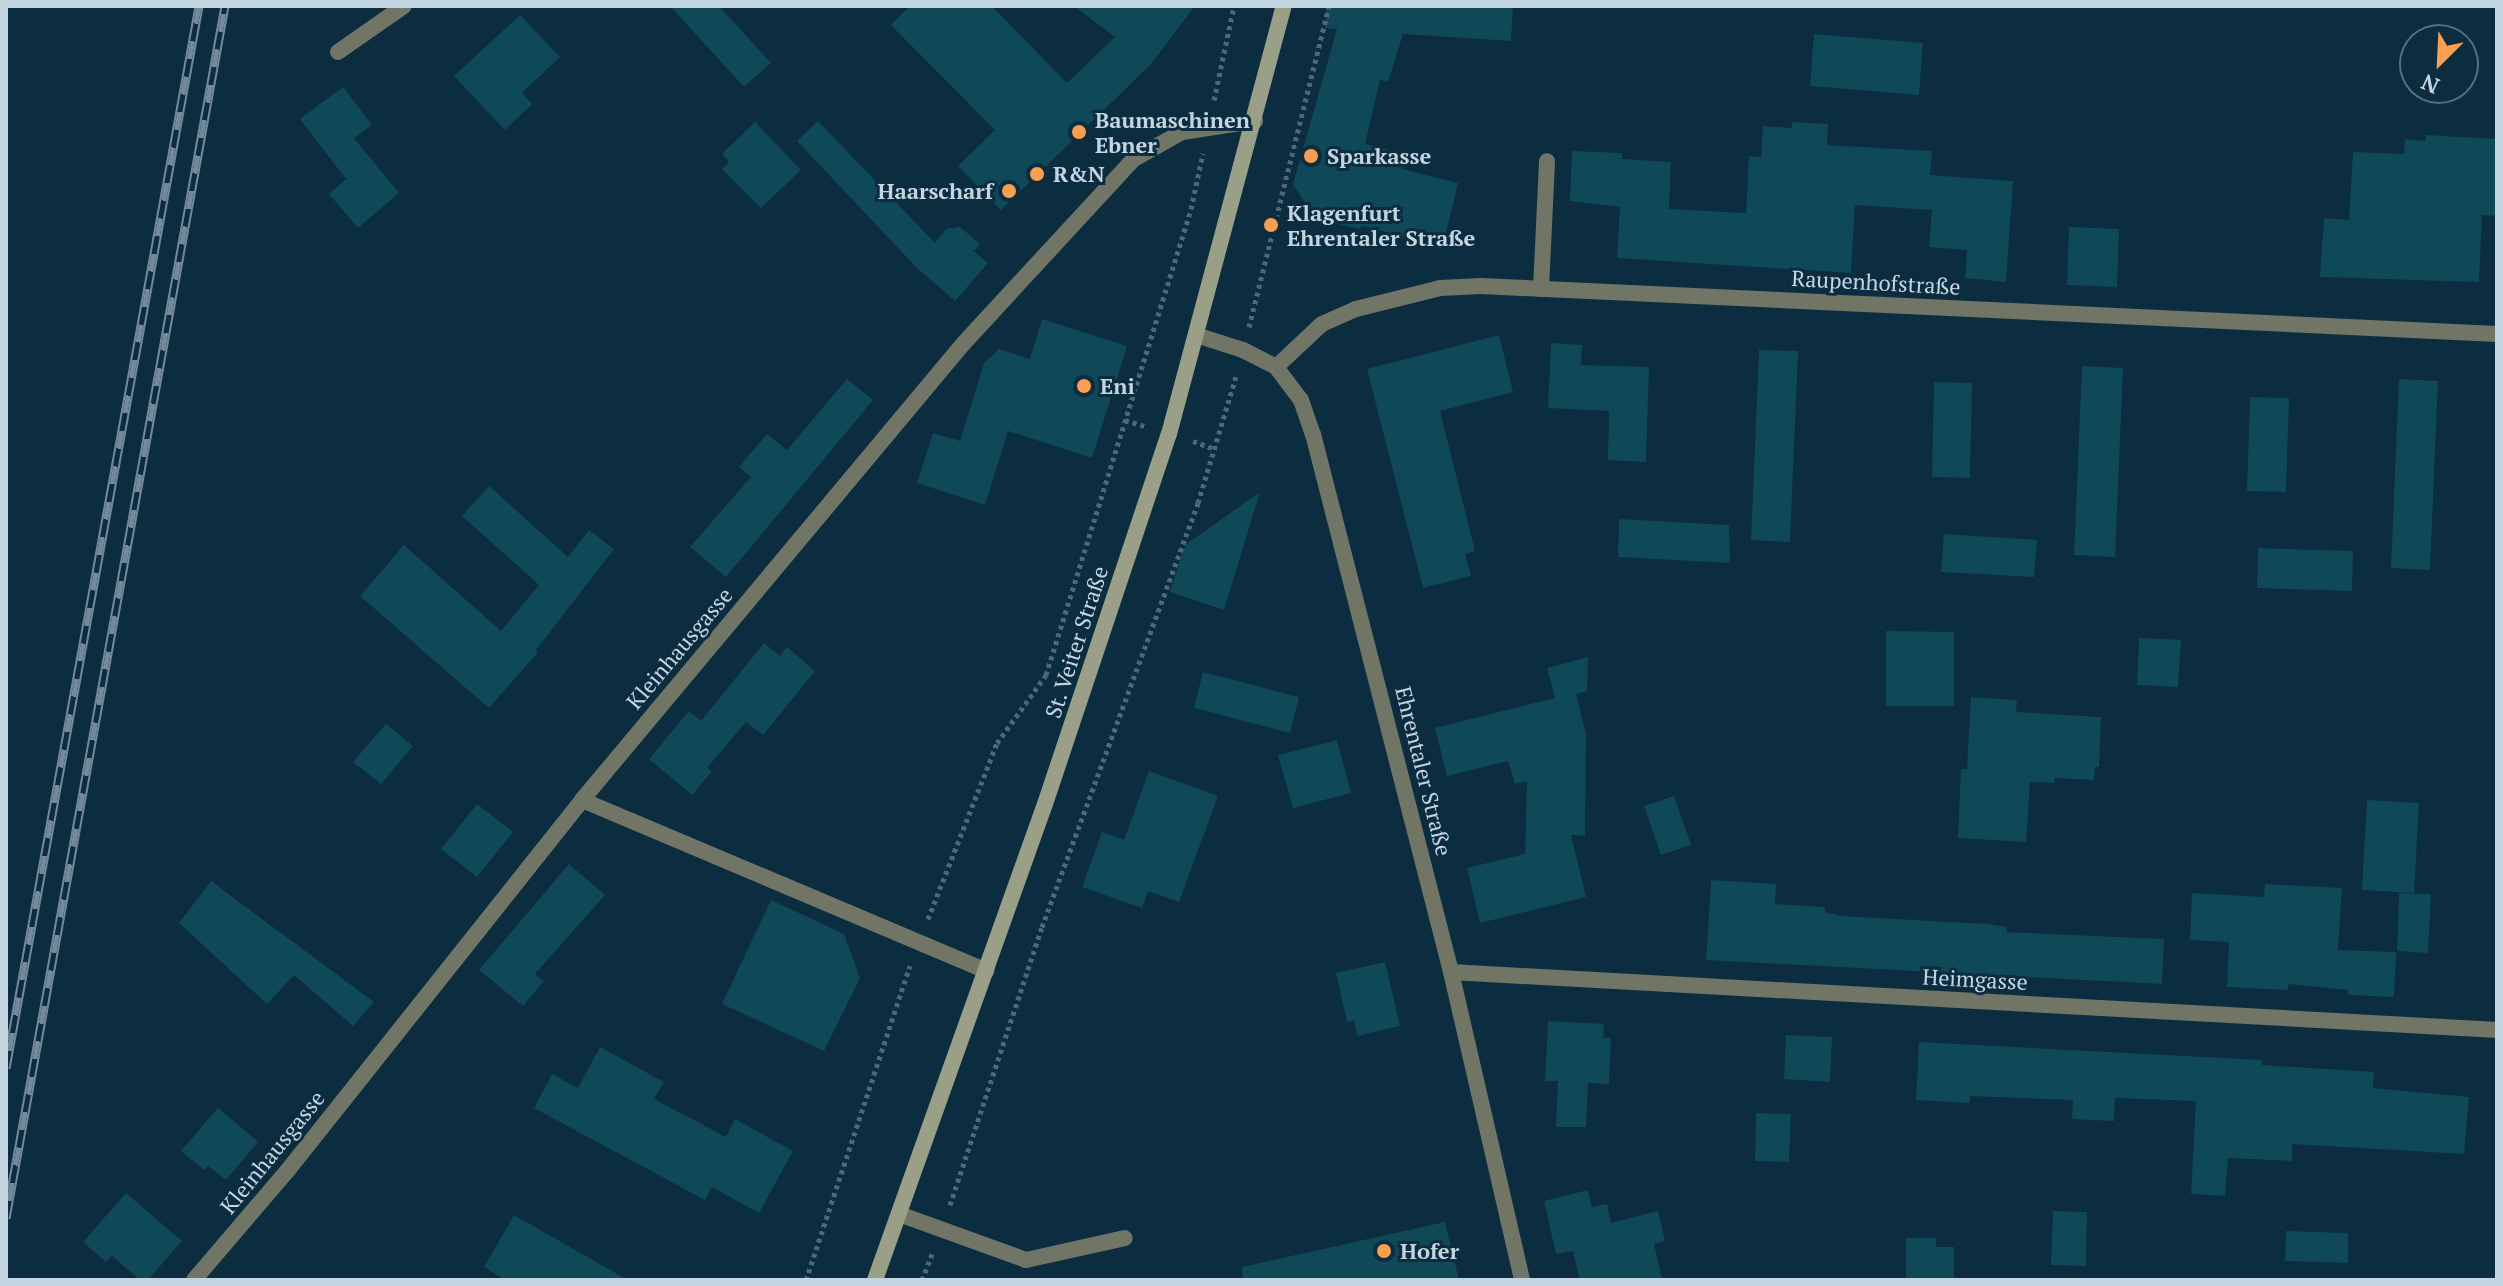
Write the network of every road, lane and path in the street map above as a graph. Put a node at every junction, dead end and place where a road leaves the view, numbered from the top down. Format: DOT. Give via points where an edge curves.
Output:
graph roads {
  1 [pos="404,6"];
  2 [pos="1234,6"];
  3 [pos="1284,6"];
  4 [pos="1329,6"];
  5 [pos="338,52"];
  6 [pos="1255,121"];
  7 [pos="1209,126"];
  8 [pos="1547,161"];
  9 [pos="1541,289"];
  10 [pos="2497,334"];
  11 [pos="1196,335"];
  12 [pos="1243,350"];
  13 [pos="1276,367"];
  14 [pos="582,800"];
  15 [pos="919,943"];
  16 [pos="986,971"];
  17 [pos="1451,972"];
  18 [pos="2497,1030"];
  19 [pos="899,1214"];
  20 [pos="942,1229"];
  21 [pos="1125,1238"];
  22 [pos="194,1280"];
  23 [pos="806,1280"];
  24 [pos="875,1280"];
  25 [pos="922,1280"];
  26 [pos="1522,1280"];
  1 -- 5 [label="street"];
  2 -- 7 [label="path"];
  3 -- 6 [label="main road, St. Veiter Straße"];
  4 -- 12 [label="path"];
  6 -- 7 [label="street, Kleinhausgasse"];
  6 -- 11 [label="main road, St. Veiter Straße"];
  7 -- 14 [label="street, Kleinhausgasse" via="1182,132 1134,159 963,344"];
  7 -- 15 [label="path" via="1191,209 1046,675 997,743"];
  8 -- 9 [label="street"];
  9 -- 10 [label="street, Raupenhofstraße"];
  9 -- 13 [label="street, Raupenhofstraße" via="1440,288 1356,309 1322,324"];
  11 -- 12 [label="street, Ehrentaler Straße"];
  11 -- 16 [label="main road, St. Veiter Straße" via="1160,461"];
  12 -- 13 [label="street, Ehrentaler Straße"];
  12 -- 20 [label="path" via="1198,503 1042,927"];
  13 -- 17 [label="street, Ehrentaler Straße" via="1301,400 1313,434"];
  14 -- 15 [label="street"];
  14 -- 22 [label="street, Kleinhausgasse"];
  15 -- 16 [label="street"];
  15 -- 23 [label="path"];
  16 -- 19 [label="main road, St. Veiter Straße"];
  17 -- 18 [label="street, Heimgasse"];
  17 -- 26 [label="street, Ehrentaler Straße"];
  19 -- 20 [label="street"];
  19 -- 24 [label="main road, St. Veiter Straße"];
  20 -- 21 [label="street" via="1026,1260"];
  20 -- 25 [label="path"];
}
